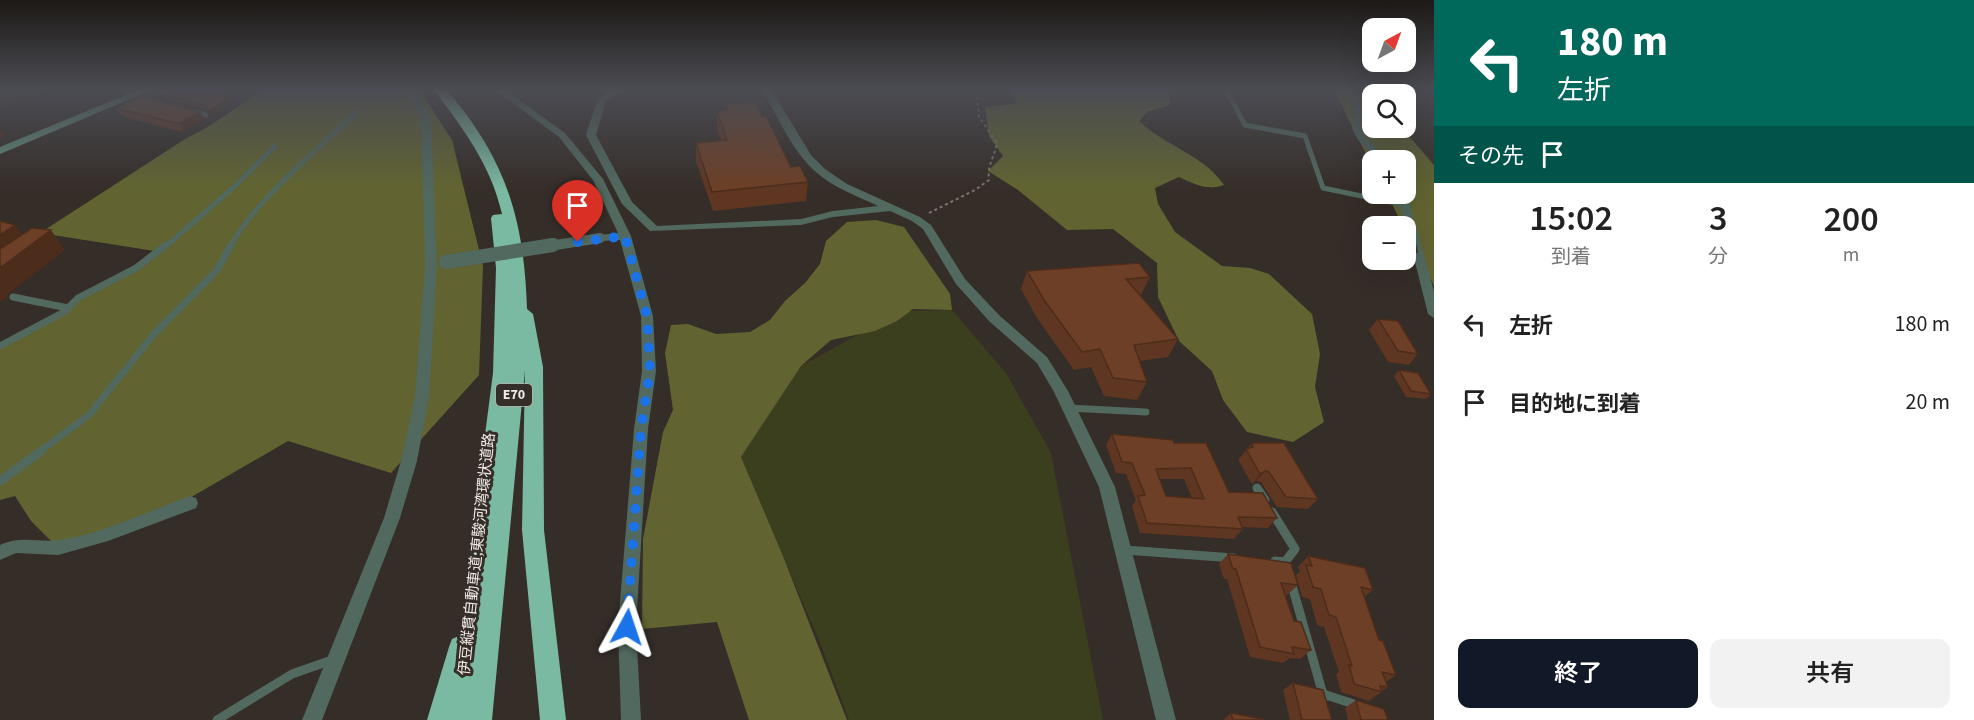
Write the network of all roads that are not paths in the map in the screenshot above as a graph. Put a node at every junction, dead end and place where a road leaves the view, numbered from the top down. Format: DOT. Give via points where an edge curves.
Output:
graph roads {
  1 [pos="71,123"];
  2 [pos="346,123"];
  3 [pos="426,123"];
  4 [pos="457,123"];
  5 [pos="466,123"];
  6 [pos="545,123"];
  7 [pos="595,123"];
  8 [pos="786,123"];
  9 [pos="1244,123"];
  10 [pos="1356,123"];
  11 [pos="275,146"];
  12 [pos="1374,150"];
  13 [pos="0,151"];
  14 [pos="1362,193"];
  15 [pos="627,204"];
  16 [pos="1404,204"];
  17 [pos="611,208"];
  18 [pos="892,208"];
  19 [pos="625,236"];
  20 [pos="517,265"];
  21 [pos="431,266"];
  22 [pos="13,297"];
  23 [pos="68,308"];
  24 [pos="1434,314"];
  25 [pos="0,346"];
  26 [pos="1069,408"];
  27 [pos="1146,412"];
  28 [pos="0,481"];
  29 [pos="1257,488"];
  30 [pos="190,503"];
  31 [pos="1123,550"];
  32 [pos="0,553"];
  33 [pos="1239,559"];
  34 [pos="1262,560"];
  35 [pos="1285,562"];
  36 [pos="478,584"];
  37 [pos="335,660"];
  38 [pos="1323,694"];
  39 [pos="1375,710"];
  40 [pos="1327,711"];
  41 [pos="217,720"];
  42 [pos="312,720"];
  43 [pos="440,720"];
  44 [pos="461,720"];
  45 [pos="479,720"];
  46 [pos="553,720"];
  47 [pos="631,720"];
  48 [pos="1166,720"];
  1 -- 13 [label="street"];
  2 -- 28 [label="lane" via="239,230 217,270 154,334 88,415"];
  3 -- 21 [label="street"];
  4 -- 36 [label="highway, 伊豆縦貫自動車道;東駿河湾環状道路 / E70" via="478,155 493,193 503,258 502,373"];
  5 -- 20 [label="highway, 伊豆縦貫自動車道;東駿河湾環状道路 / E70" via="487,153 502,190"];
  6 -- 17 [label="street" via="562,135 598,179"];
  7 -- 15 [label="street" via="591,135"];
  8 -- 18 [label="street" via="807,157 821,171 843,186"];
  9 -- 14 [label="lane" via="1305,136 1323,188"];
  10 -- 12 [label="street" via="1357,132"];
  11 -- 23 [label="lane" via="154,256 78,298"];
  15 -- 17 [label="street"];
  15 -- 18 [label="street" via="654,229 669,230 801,222 833,214"];
  16 -- 24 [label="street"];
  17 -- 19 [label="street"];
  18 -- 26 [label="street" via="927,228 960,281 994,318 1042,360"];
  19 -- 21 [label="street, bridge"];
  19 -- 47 [label="street" via="647,316 650,371 641,429 627,627"];
  20 -- 45 [label="highway, 伊豆縦貫自動車道;東駿河湾環状道路 / E70" via="516,373"];
  20 -- 46 [label="highway" via="534,367 533,530"];
  21 -- 37 [label="street" via="422,397 409,461 392,518"];
  22 -- 23 [label="lane"];
  23 -- 25 [label="lane"];
  26 -- 27 [label="lane"];
  26 -- 31 [label="street" via="1107,487"];
  29 -- 35 [label="lane" via="1295,549"];
  30 -- 32 [label="street" via="58,548 15,546"];
  31 -- 33 [label="lane"];
  31 -- 48 [label="street"];
  34 -- 35 [label="lane"];
  35 -- 38 [label="lane"];
  36 -- 43 [label="highway"];
  36 -- 44 [label="highway, 伊豆縦貫自動車道;東駿河湾環状道路 / E70"];
  37 -- 41 [label="lane" via="292,674"];
  37 -- 42 [label="street"];
  38 -- 39 [label="lane"];
  38 -- 40 [label="lane"];
}
